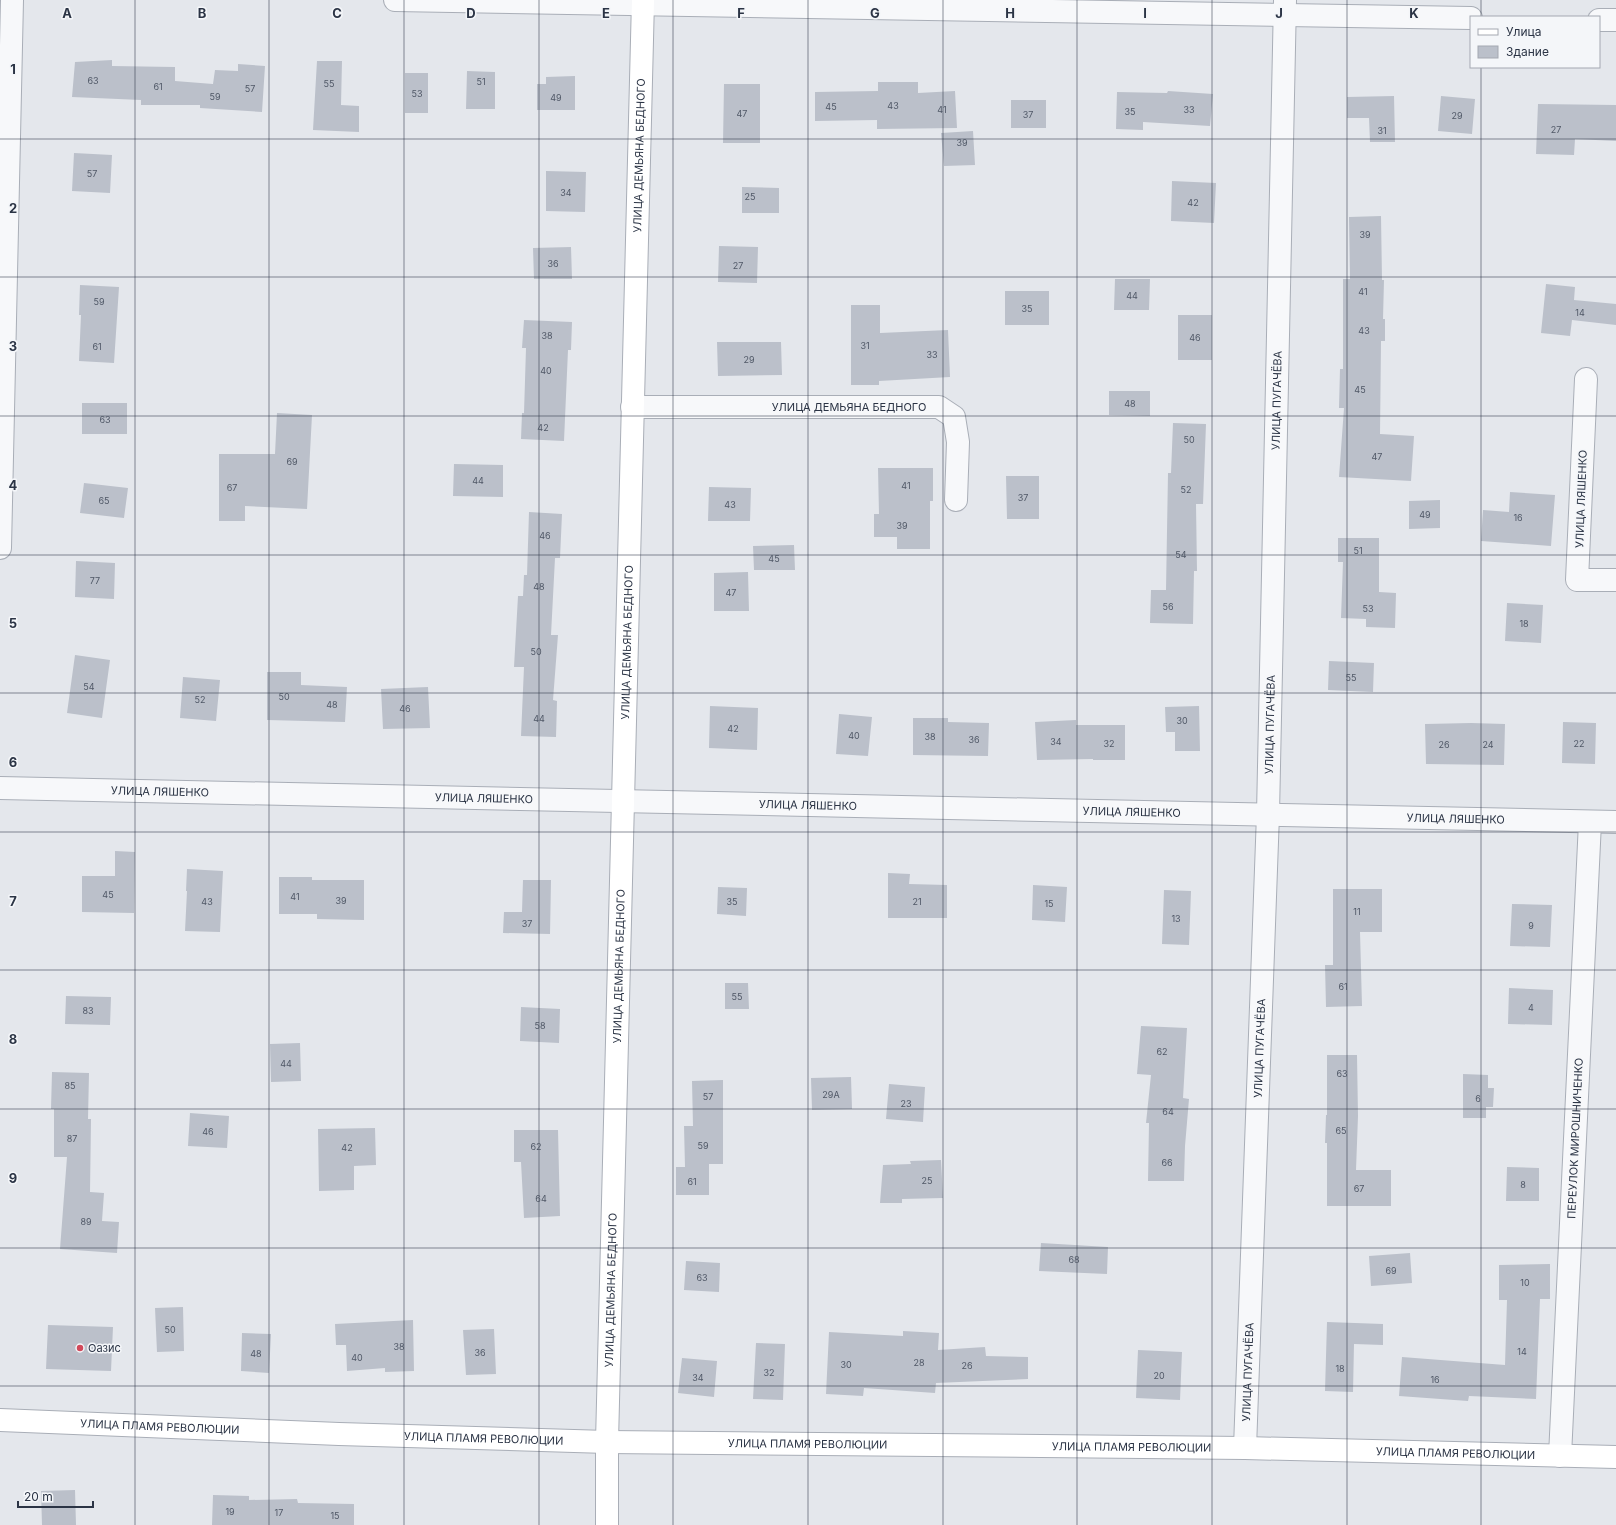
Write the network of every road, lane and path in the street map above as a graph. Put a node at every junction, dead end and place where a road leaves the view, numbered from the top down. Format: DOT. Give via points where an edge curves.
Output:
graph roads {
  1 [pos="12,0"];
  2 [pos="395,0"];
  3 [pos="643,2"];
  4 [pos="1285,7"];
  5 [pos="1470,18"];
  6 [pos="1600,20"];
  7 [pos="1616,20"];
  8 [pos="1586,379"];
  9 [pos="632,407"];
  10 [pos="956,500"];
  11 [pos="0,548"];
  12 [pos="1616,580"];
  13 [pos="0,788"];
  14 [pos="622,801"];
  15 [pos="1268,814"];
  16 [pos="1590,822"];
  17 [pos="1616,822"];
  18 [pos="0,1420"];
  19 [pos="607,1442"];
  20 [pos="1245,1448"];
  21 [pos="1560,1456"];
  22 [pos="1616,1457"];
  23 [pos="607,1525"];
  1 -- 11 [label="street"];
  2 -- 3 [label="street"];
  3 -- 4 [label="street"];
  3 -- 9 [label="street, УЛИЦА ДЕМЬЯНА БЕДНОГО"];
  4 -- 5 [label="street"];
  4 -- 15 [label="street, УЛИЦА ПУГАЧЁВА"];
  6 -- 7 [label="street"];
  8 -- 12 [label="street, УЛИЦА ЛЯШЕНКО" via="1577,580"];
  9 -- 10 [label="street, УЛИЦА ДЕМЬЯНА БЕДНОГО" via="939,407 954,417 958,442"];
  9 -- 14 [label="street, УЛИЦА ДЕМЬЯНА БЕДНОГО"];
  13 -- 14 [label="street, УЛИЦА ЛЯШЕНКО"];
  14 -- 15 [label="street, УЛИЦА ЛЯШЕНКО"];
  14 -- 19 [label="street, УЛИЦА ДЕМЬЯНА БЕДНОГО"];
  15 -- 16 [label="street, УЛИЦА ЛЯШЕНКО"];
  15 -- 20 [label="street, УЛИЦА ПУГАЧЁВА"];
  16 -- 17 [label="street, УЛИЦА ЛЯШЕНКО"];
  16 -- 21 [label="street, ПЕРЕУЛОК МИРОШНИЧЕНКО"];
  18 -- 19 [label="street, УЛИЦА ПЛАМЯ РЕВОЛЮЦИИ"];
  19 -- 20 [label="street, УЛИЦА ПЛАМЯ РЕВОЛЮЦИИ"];
  19 -- 23 [label="street, УЛИЦА ДЕМЬЯНА БЕДНОГО"];
  20 -- 21 [label="street, УЛИЦА ПЛАМЯ РЕВОЛЮЦИИ"];
  21 -- 22 [label="street, УЛИЦА ПЛАМЯ РЕВОЛЮЦИИ"];
}
